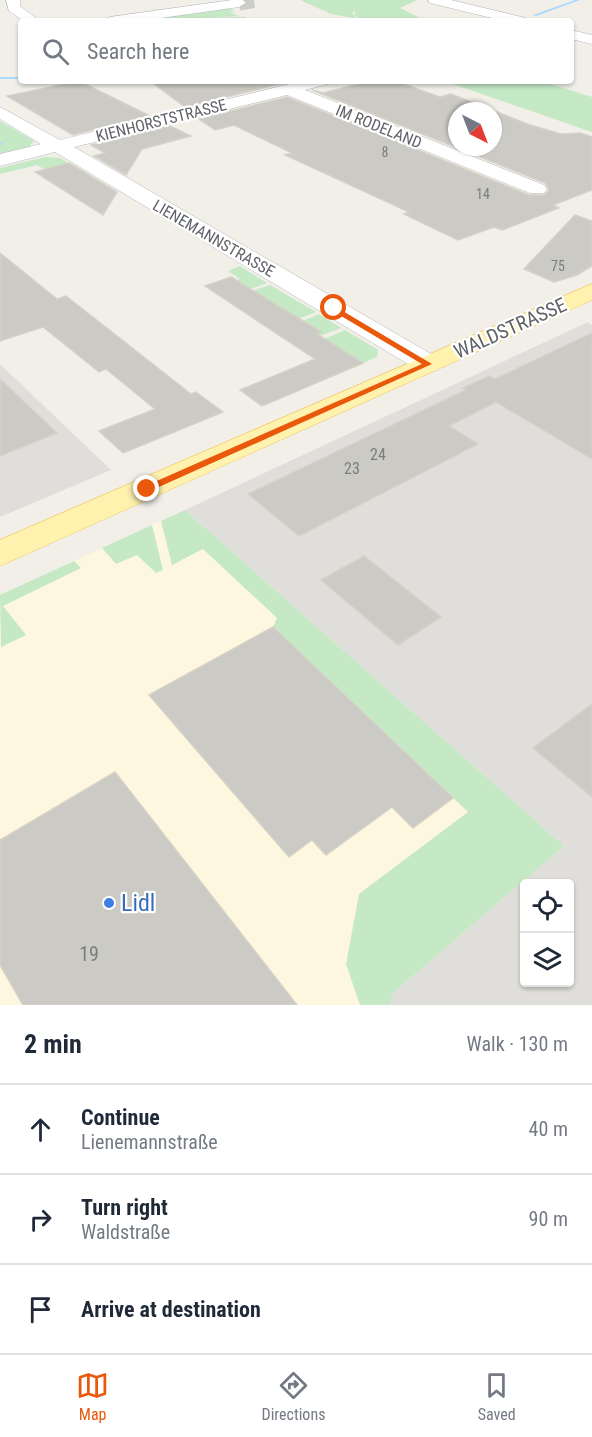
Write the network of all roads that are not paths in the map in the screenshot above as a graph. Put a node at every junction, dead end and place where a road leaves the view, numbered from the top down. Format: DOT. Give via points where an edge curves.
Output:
graph roads {
  1 [pos="13,0"];
  2 [pos="435,0"];
  3 [pos="239,3"];
  4 [pos="29,18"];
  5 [pos="132,18"];
  6 [pos="509,18"];
  7 [pos="574,35"];
  8 [pos="592,40"];
  9 [pos="309,84"];
  10 [pos="288,89"];
  11 [pos="0,112"];
  12 [pos="58,146"];
  13 [pos="0,160"];
  14 [pos="537,189"];
  15 [pos="592,291"];
  16 [pos="428,364"];
  17 [pos="0,554"];
  1 -- 4 [label="street" via="14,8"];
  2 -- 6 [label="street"];
  3 -- 5 [label="street"];
  7 -- 8 [label="street"];
  9 -- 10 [label="street, KIENHORSTSTRASSE"];
  10 -- 12 [label="street, KIENHORSTSTRASSE"];
  10 -- 14 [label="street, IM RODELAND"];
  11 -- 12 [label="street, LIENEMANNSTRASSE"];
  12 -- 13 [label="street, KIENHORSTSTRASSE"];
  12 -- 16 [label="street, LIENEMANNSTRASSE"];
  15 -- 16 [label="main road, WALDSTRASSE"];
  16 -- 17 [label="main road, WALDSTRASSE"];
}
